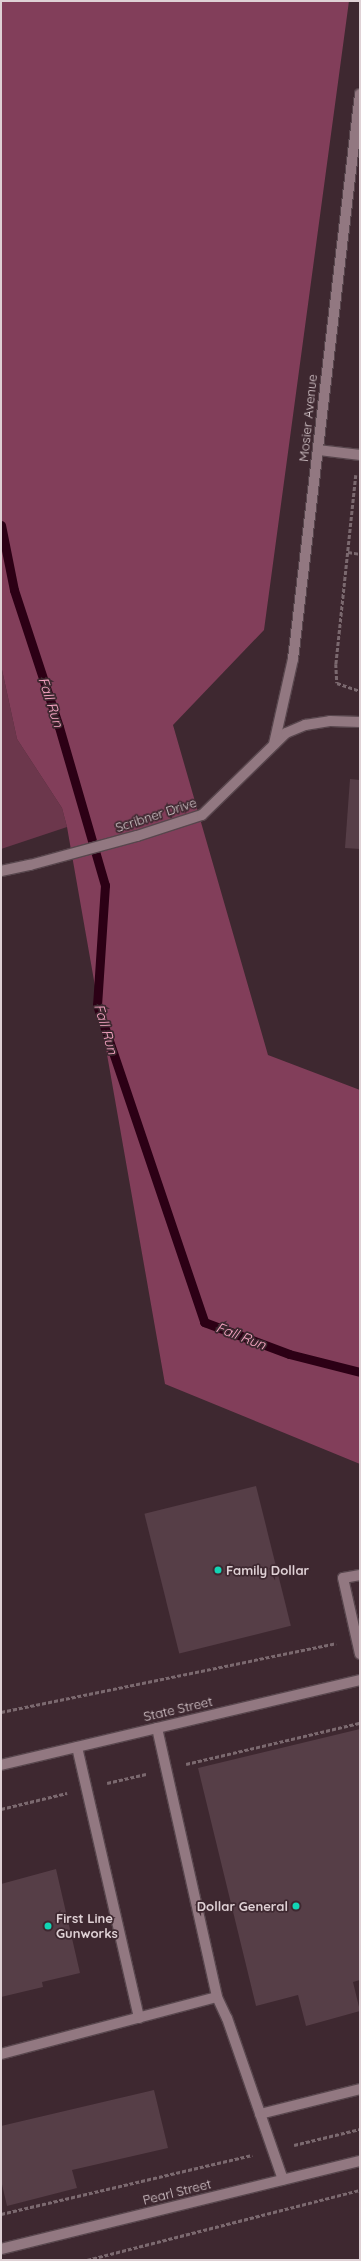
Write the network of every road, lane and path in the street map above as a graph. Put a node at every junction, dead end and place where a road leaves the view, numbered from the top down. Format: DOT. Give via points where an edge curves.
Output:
graph roads {
  1 [pos="360,94"];
  2 [pos="318,450"];
  3 [pos="360,455"];
  4 [pos="356,469"];
  5 [pos="348,552"];
  6 [pos="360,554"];
  7 [pos="360,691"];
  8 [pos="360,722"];
  9 [pos="274,744"];
  10 [pos="1,871"];
  11 [pos="360,1575"];
  12 [pos="357,1638"];
  13 [pos="360,1654"];
  14 [pos="360,1680"];
  15 [pos="1,1712"];
  16 [pos="157,1728"];
  17 [pos="78,1746"];
  18 [pos="1,1765"];
  19 [pos="217,1997"];
  20 [pos="139,2018"];
  21 [pos="1,2054"];
  22 [pos="360,2089"];
  23 [pos="260,2114"];
  24 [pos="360,2129"];
  25 [pos="272,2150"];
  26 [pos="360,2161"];
  27 [pos="283,2180"];
  28 [pos="360,2190"];
  29 [pos="1,2214"];
  30 [pos="1,2249"];
  31 [pos="87,2260"];
  1 -- 2 [label="street, Mosier Avenue"];
  2 -- 3 [label="street"];
  2 -- 9 [label="street, Mosier Avenue" via="293,659"];
  4 -- 5 [label="path"];
  5 -- 6 [label="path"];
  5 -- 7 [label="path" via="336,664 337,684"];
  8 -- 9 [label="street, Scribner Drive" via="330,721 305,725 286,733"];
  9 -- 10 [label="street, Scribner Drive" via="202,815 137,836"];
  11 -- 12 [label="street" via="343,1578"];
  12 -- 13 [label="street"];
  12 -- 15 [label="path"];
  14 -- 16 [label="street, State Street"];
  16 -- 17 [label="street, State Street"];
  16 -- 19 [label="street"];
  17 -- 18 [label="street, State Street"];
  17 -- 20 [label="street"];
  19 -- 20 [label="street"];
  19 -- 23 [label="street" via="227,2018"];
  20 -- 21 [label="street"];
  22 -- 23 [label="street"];
  23 -- 25 [label="street"];
  24 -- 25 [label="path"];
  25 -- 27 [label="street"];
  25 -- 29 [label="path"];
  26 -- 27 [label="street, Pearl Street"];
  27 -- 30 [label="street, Pearl Street"];
  28 -- 31 [label="path"];
}
